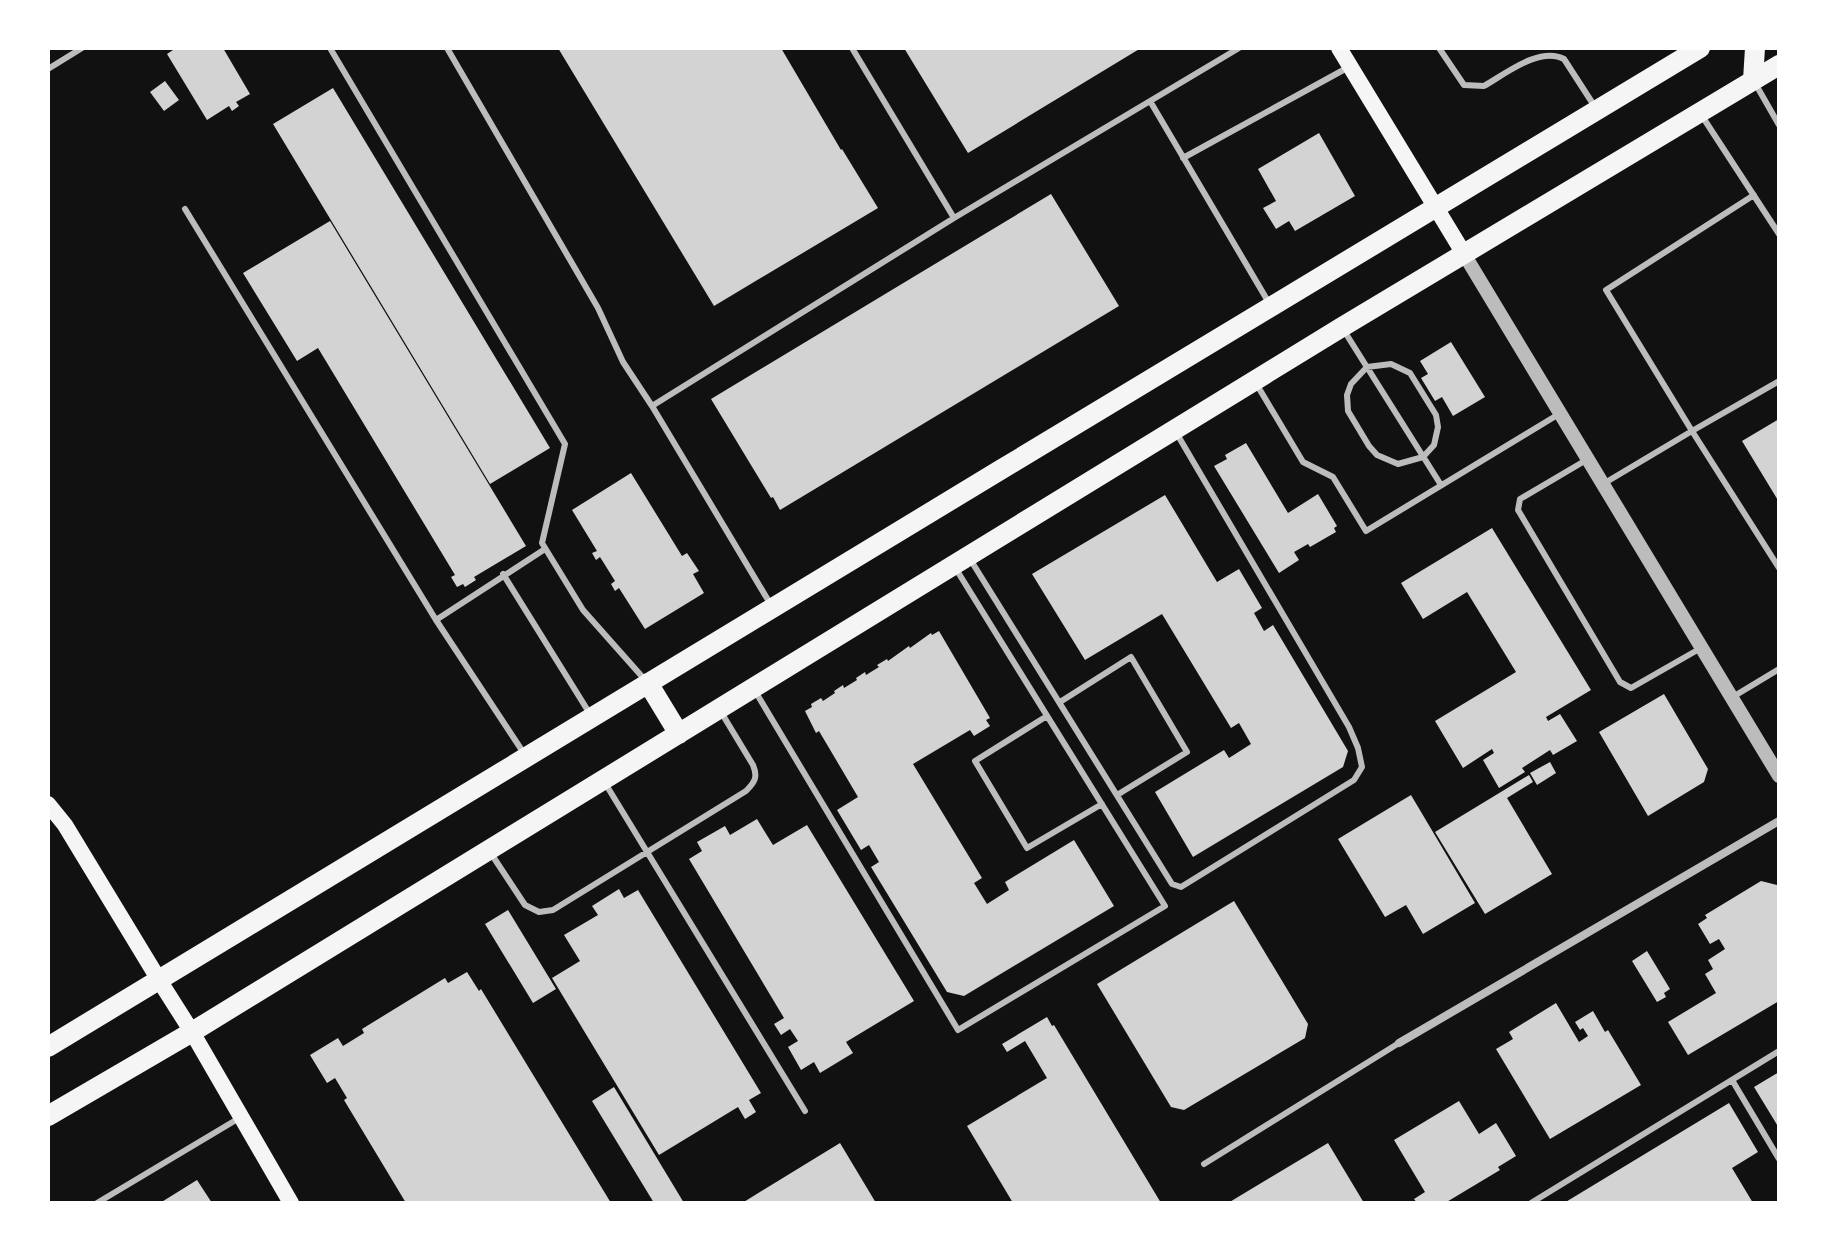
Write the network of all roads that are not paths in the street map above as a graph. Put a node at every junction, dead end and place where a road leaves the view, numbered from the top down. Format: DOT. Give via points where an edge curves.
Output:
graph roads {
  1 [pos="82,48"];
  2 [pos="330,48"];
  3 [pos="447,48"];
  4 [pos="852,48"];
  5 [pos="1239,48"];
  6 [pos="1340,48"];
  7 [pos="1439,48"];
  8 [pos="1700,48"];
  9 [pos="1755,48"];
  10 [pos="1779,65"];
  11 [pos="1351,67"];
  12 [pos="48,69"];
  13 [pos="1753,80"];
  14 [pos="1150,101"];
  15 [pos="1597,110"];
  16 [pos="1700,113"];
  17 [pos="1779,125"];
  18 [pos="1183,158"];
  19 [pos="1754,195"];
  20 [pos="1435,206"];
  21 [pos="185,209"];
  22 [pos="954,218"];
  23 [pos="1779,234"];
  24 [pos="1464,254"];
  25 [pos="1271,306"];
  26 [pos="1342,327"];
  27 [pos="1367,367"];
  28 [pos="1255,381"];
  29 [pos="1779,381"];
  30 [pos="652,406"];
  31 [pos="1560,414"];
  32 [pos="1175,430"];
  33 [pos="1692,431"];
  34 [pos="1423,457"];
  35 [pos="1588,459"];
  36 [pos="1603,484"];
  37 [pos="1441,485"];
  38 [pos="545,549"];
  39 [pos="961,561"];
  40 [pos="1779,568"];
  41 [pos="503,574"];
  42 [pos="773,608"];
  43 [pos="436,620"];
  44 [pos="1701,648"];
  45 [pos="1779,669"];
  46 [pos="648,683"];
  47 [pos="753,688"];
  48 [pos="1731,698"];
  49 [pos="1060,702"];
  50 [pos="719,709"];
  51 [pos="1047,716"];
  52 [pos="592,717"];
  53 [pos="679,734"];
  54 [pos="1774,757"];
  55 [pos="527,758"];
  56 [pos="1779,776"];
  57 [pos="603,780"];
  58 [pos="1117,795"];
  59 [pos="48,804"];
  60 [pos="1102,804"];
  61 [pos="1779,821"];
  62 [pos="489,849"];
  63 [pos="647,852"];
  64 [pos="159,980"];
  65 [pos="192,1032"];
  66 [pos="1399,1043"];
  67 [pos="48,1047"];
  68 [pos="1779,1051"];
  69 [pos="1732,1080"];
  70 [pos="805,1111"];
  71 [pos="48,1116"];
  72 [pos="241,1117"];
  73 [pos="1779,1159"];
  74 [pos="1204,1164"];
  75 [pos="97,1203"];
  76 [pos="291,1203"];
  77 [pos="1531,1203"];
  1 -- 12 [label="lane"];
  2 -- 38 [label="lane" via="565,444 542,543"];
  3 -- 30 [label="lane"];
  4 -- 22 [label="lane"];
  5 -- 14 [label="lane"];
  6 -- 11 [label="main road"];
  7 -- 15 [label="lane" via="1464,85 1475,87 1537,57 1558,56"];
  8 -- 15 [label="main road"];
  9 -- 13 [label="main road"];
  10 -- 13 [label="main road"];
  11 -- 18 [label="lane"];
  11 -- 20 [label="main road"];
  13 -- 16 [label="main road"];
  13 -- 17 [label="lane"];
  14 -- 18 [label="lane"];
  14 -- 22 [label="lane"];
  15 -- 20 [label="main road"];
  16 -- 19 [label="lane"];
  16 -- 24 [label="main road"];
  18 -- 25 [label="lane"];
  19 -- 23 [label="lane"];
  19 -- 33 [label="lane" via="1606,290"];
  20 -- 24 [label="main road"];
  20 -- 25 [label="main road"];
  21 -- 43 [label="lane"];
  22 -- 30 [label="lane"];
  24 -- 26 [label="main road"];
  24 -- 31 [label="street"];
  25 -- 42 [label="main road"];
  26 -- 27 [label="lane"];
  26 -- 28 [label="main road"];
  27 -- 34 [label="lane"];
  27 -- 34 [label="lane" via="1391,364 1410,373 1438,427 1434,445"];
  27 -- 34 [label="lane" via="1347,395 1348,411 1369,446 1398,464"];
  28 -- 32 [label="main road"];
  28 -- 37 [label="lane" via="1303,462 1333,477 1366,531"];
  29 -- 33 [label="lane"];
  30 -- 42 [label="lane"];
  31 -- 35 [label="street"];
  31 -- 37 [label="lane"];
  32 -- 39 [label="main road"];
  32 -- 58 [label="lane" via="1349,727 1362,767 1354,780 1181,887 1172,884"];
  33 -- 36 [label="lane"];
  33 -- 40 [label="lane"];
  34 -- 37 [label="lane"];
  35 -- 36 [label="street"];
  35 -- 44 [label="lane" via="1520,499 1518,510 1620,682 1631,688"];
  36 -- 44 [label="street"];
  38 -- 41 [label="lane"];
  38 -- 46 [label="lane" via="583,610"];
  39 -- 47 [label="main road"];
  39 -- 49 [label="lane"];
  39 -- 51 [label="lane"];
  41 -- 43 [label="lane"];
  41 -- 52 [label="lane"];
  42 -- 46 [label="main road"];
  43 -- 55 [label="lane"];
  44 -- 48 [label="street"];
  45 -- 48 [label="lane"];
  46 -- 52 [label="main road"];
  46 -- 53 [label="main road"];
  47 -- 50 [label="main road"];
  47 -- 60 [label="lane" via="958,1030 1165,906"];
  48 -- 54 [label="street"];
  49 -- 58 [label="lane"];
  49 -- 58 [label="lane" via="1131,657 1187,752"];
  50 -- 53 [label="main road"];
  50 -- 63 [label="lane" via="753,765 755,783"];
  51 -- 60 [label="lane"];
  51 -- 60 [label="lane" via="975,761 1027,848"];
  52 -- 55 [label="main road"];
  53 -- 57 [label="main road"];
  54 -- 56 [label="street"];
  55 -- 64 [label="main road"];
  57 -- 62 [label="main road"];
  57 -- 63 [label="lane"];
  59 -- 64 [label="main road"];
  61 -- 66 [label="street"];
  62 -- 63 [label="lane" via="525,905 539,912 553,910"];
  62 -- 65 [label="main road"];
  63 -- 70 [label="lane"];
  64 -- 65 [label="main road"];
  64 -- 67 [label="main road"];
  65 -- 71 [label="main road"];
  65 -- 72 [label="main road"];
  66 -- 74 [label="lane"];
  68 -- 69 [label="lane"];
  69 -- 73 [label="lane"];
  69 -- 77 [label="lane"];
  72 -- 75 [label="lane"];
  72 -- 76 [label="main road"];
}
